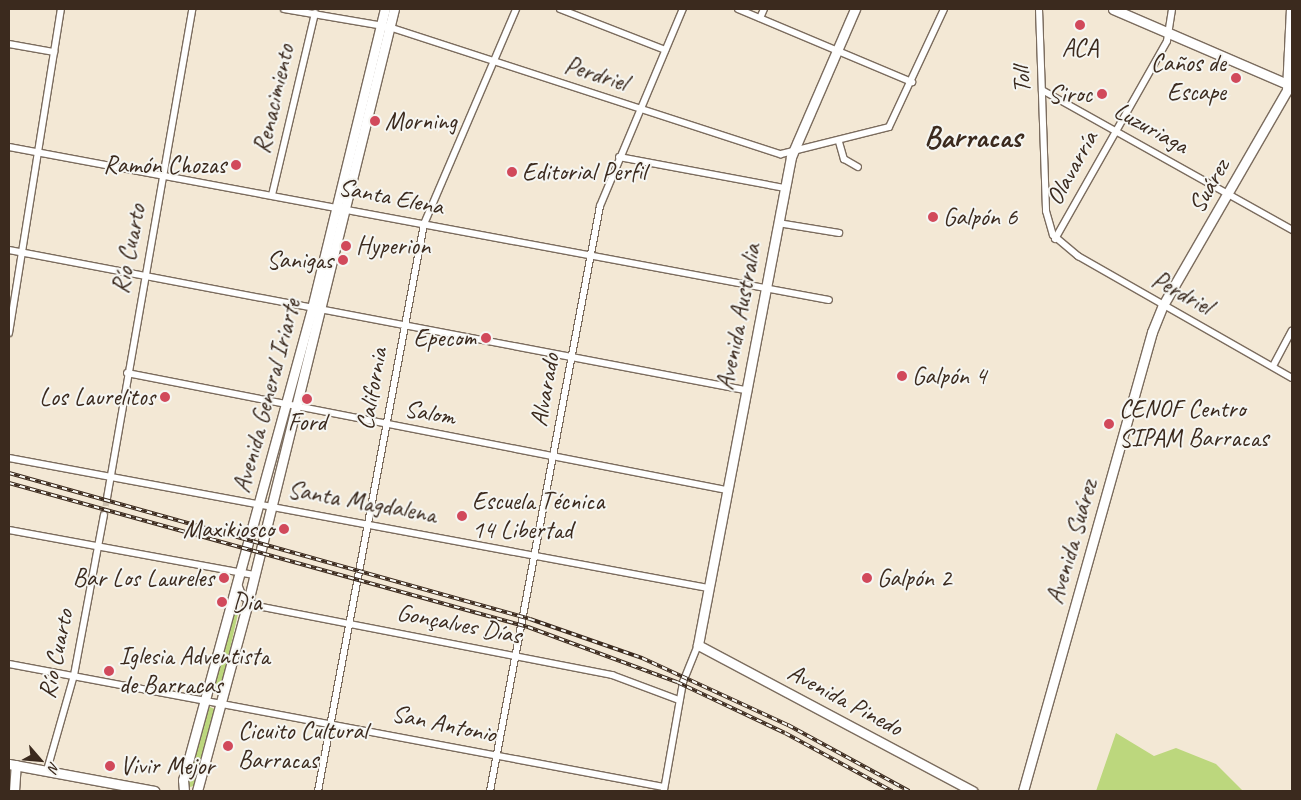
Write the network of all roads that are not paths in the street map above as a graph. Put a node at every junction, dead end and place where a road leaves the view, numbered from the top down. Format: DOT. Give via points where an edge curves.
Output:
graph roads {
  1 [pos="61,9"];
  2 [pos="192,9"];
  3 [pos="284,9"];
  4 [pos="385,9"];
  5 [pos="394,9"];
  6 [pos="516,9"];
  7 [pos="560,9"];
  8 [pos="683,9"];
  9 [pos="738,9"];
  10 [pos="764,9"];
  11 [pos="855,9"];
  12 [pos="944,9"];
  13 [pos="1039,9"];
  14 [pos="1113,9"];
  15 [pos="1172,9"];
  16 [pos="1291,9"];
  17 [pos="315,13"];
  18 [pos="760,18"];
  19 [pos="385,26"];
  20 [pos="1170,34"];
  21 [pos="9,44"];
  22 [pos="665,50"];
  23 [pos="837,51"];
  24 [pos="54,52"];
  25 [pos="493,62"];
  26 [pos="912,82"];
  27 [pos="1290,86"];
  28 [pos="1042,90"];
  29 [pos="639,109"];
  30 [pos="1116,131"];
  31 [pos="839,142"];
  32 [pos="9,147"];
  33 [pos="39,152"];
  34 [pos="792,154"];
  35 [pos="618,157"];
  36 [pos="858,167"];
  37 [pos="164,174"];
  38 [pos="785,188"];
  39 [pos="1228,194"];
  40 [pos="272,195"];
  41 [pos="341,208"];
  42 [pos="778,223"];
  43 [pos="424,224"];
  44 [pos="1292,230"];
  45 [pos="840,233"];
  46 [pos="1055,239"];
  47 [pos="9,250"];
  48 [pos="23,252"];
  49 [pos="590,255"];
  50 [pos="144,273"];
  51 [pos="765,288"];
  52 [pos="828,300"];
  53 [pos="1163,305"];
  54 [pos="316,309"];
  55 [pos="404,325"];
  56 [pos="1292,331"];
  57 [pos="9,333"];
  58 [pos="571,357"];
  59 [pos="1273,366"];
  60 [pos="127,373"];
  61 [pos="1292,378"];
  62 [pos="745,390"];
  63 [pos="286,404"];
  64 [pos="295,406"];
  65 [pos="385,425"];
  66 [pos="553,455"];
  67 [pos="9,458"];
  68 [pos="111,476"];
  69 [pos="726,490"];
  70 [pos="107,498"];
  71 [pos="258,503"];
  72 [pos="270,506"];
  73 [pos="104,515"];
  74 [pos="366,522"];
  75 [pos="9,530"];
  76 [pos="98,546"];
  77 [pos="534,554"];
  78 [pos="241,572"];
  79 [pos="254,575"];
  80 [pos="238,584"];
  81 [pos="708,588"];
  82 [pos="248,602"];
  83 [pos="350,623"];
  84 [pos="698,644"];
  85 [pos="514,655"];
  86 [pos="9,664"];
  87 [pos="74,675"];
  88 [pos="206,698"];
  89 [pos="679,700"];
  90 [pos="222,701"];
  91 [pos="332,721"];
  92 [pos="496,755"];
  93 [pos="12,765"];
  94 [pos="47,770"];
  95 [pos="664,789"];
  96 [pos="14,791"];
  97 [pos="156,791"];
  98 [pos="184,791"];
  99 [pos="197,791"];
  100 [pos="318,791"];
  101 [pos="490,791"];
  102 [pos="973,791"];
  103 [pos="1023,791"];
  1 -- 24 [label="street"];
  2 -- 37 [label="street, Río Cuarto"];
  3 -- 17 [label="street, Perdriel"];
  4 -- 19 [label="main road, Avenida General Iriarte"];
  5 -- 19 [label="main road, Avenida General Iriarte"];
  6 -- 25 [label="street, California"];
  7 -- 22 [label="street"];
  8 -- 22 [label="street, Alvarado"];
  9 -- 18 [label="street"];
  10 -- 18 [label="street"];
  11 -- 23 [label="main road, Avenida Australia"];
  12 -- 26 [label="street"];
  13 -- 28 [label="street, Toll"];
  14 -- 20 [label="main road"];
  15 -- 20 [label="street, Olavarría"];
  16 -- 27 [label="main road"];
  17 -- 19 [label="street, Perdriel"];
  17 -- 40 [label="street, Renacimiento"];
  18 -- 23 [label="street"];
  19 -- 25 [label="street, Perdriel"];
  19 -- 41 [label="main road, Avenida General Iriarte"];
  20 -- 27 [label="main road"];
  20 -- 30 [label="street, Olavarría"];
  21 -- 24 [label="street"];
  22 -- 29 [label="street, Alvarado"];
  23 -- 26 [label="street"];
  23 -- 34 [label="main road, Avenida Australia"];
  24 -- 33 [label="street"];
  25 -- 29 [label="street, Perdriel"];
  25 -- 43 [label="street, California"];
  26 -- 31 [label="street, Perdriel" via="892,124 882,132"];
  27 -- 39 [label="main road, Suárez"];
  28 -- 30 [label="street, Luzuriaga"];
  28 -- 46 [label="street, Toll" via="1047,219"];
  29 -- 34 [label="street, Perdriel" via="769,152"];
  29 -- 35 [label="street, Alvarado"];
  30 -- 39 [label="street, Luzuriaga"];
  30 -- 46 [label="street, Olavarría"];
  31 -- 34 [label="street, Perdriel"];
  31 -- 36 [label="street" via="844,160"];
  32 -- 33 [label="street, Santa Elena"];
  33 -- 37 [label="street, Santa Elena"];
  33 -- 48 [label="street"];
  34 -- 38 [label="main road, Avenida Australia"];
  35 -- 38 [label="street"];
  35 -- 49 [label="street, Alvarado" via="600,206"];
  37 -- 40 [label="street, Santa Elena"];
  37 -- 50 [label="street, Río Cuarto"];
  38 -- 42 [label="main road, Avenida Australia"];
  39 -- 44 [label="street, Luzuriaga"];
  39 -- 53 [label="main road, Suárez"];
  40 -- 41 [label="street, Santa Elena"];
  41 -- 43 [label="street, Santa Elena"];
  41 -- 54 [label="main road, Avenida General Iriarte"];
  42 -- 45 [label="street"];
  42 -- 51 [label="main road, Avenida Australia"];
  43 -- 49 [label="street, Santa Elena"];
  43 -- 55 [label="street, California"];
  46 -- 53 [label="street, Perdriel"];
  47 -- 48 [label="street"];
  48 -- 50 [label="street"];
  48 -- 57 [label="street"];
  49 -- 51 [label="street, Santa Elena"];
  49 -- 58 [label="street, Alvarado"];
  50 -- 54 [label="street"];
  50 -- 60 [label="street, Río Cuarto"];
  51 -- 52 [label="street, Santa Elena"];
  51 -- 62 [label="main road, Avenida Australia"];
  53 -- 59 [label="street, Perdriel"];
  53 -- 103 [label="main road, Avenida Suárez"];
  54 -- 55 [label="street"];
  54 -- 63 [label="main road, Avenida General Iriarte"];
  54 -- 64 [label="main road, Avenida General Iriarte"];
  55 -- 58 [label="street"];
  55 -- 65 [label="street, California"];
  56 -- 59 [label="street"];
  58 -- 62 [label="street"];
  58 -- 66 [label="street, Alvarado"];
  59 -- 61 [label="street, Perdriel"];
  60 -- 63 [label="street, Salom"];
  60 -- 68 [label="street, Río Cuarto"];
  62 -- 69 [label="main road, Avenida Australia"];
  63 -- 64 [label="street, Salom"];
  63 -- 71 [label="main road, Avenida General Iriarte"];
  64 -- 65 [label="street, Salom"];
  64 -- 72 [label="main road, Avenida General Iriarte"];
  65 -- 66 [label="street, Salom"];
  65 -- 74 [label="street, California"];
  66 -- 69 [label="street, Salom"];
  66 -- 77 [label="street, Alvarado"];
  67 -- 68 [label="street, Santa Magdalena"];
  68 -- 70 [label="street, Río Cuarto"];
  68 -- 71 [label="street, Santa Magdalena"];
  69 -- 81 [label="main road, Avenida Australia"];
  71 -- 72 [label="street, Santa Magdalena"];
  71 -- 78 [label="main road, Avenida General Iriarte"];
  72 -- 74 [label="street, Santa Magdalena"];
  72 -- 79 [label="main road, Avenida General Iriarte"];
  73 -- 76 [label="street, Río Cuarto"];
  74 -- 77 [label="street, Santa Magdalena"];
  74 -- 83 [label="street, California"];
  75 -- 76 [label="street"];
  76 -- 78 [label="street"];
  76 -- 87 [label="street, Río Cuarto"];
  77 -- 81 [label="street, Santa Magdalena"];
  77 -- 85 [label="street, Alvarado"];
  78 -- 79 [label="street"];
  78 -- 80 [label="main road, Avenida General Iriarte"];
  79 -- 82 [label="main road, Avenida General Iriarte"];
  80 -- 82 [label="street"];
  80 -- 88 [label="main road, Avenida General Iriarte"];
  81 -- 84 [label="main road, Avenida Australia"];
  82 -- 83 [label="street, Gonçalves Días"];
  82 -- 90 [label="main road, Avenida General Iriarte"];
  83 -- 85 [label="street, Gonçalves Días"];
  83 -- 91 [label="street, California"];
  84 -- 89 [label="street"];
  84 -- 102 [label="main road, Avenida Pinedo"];
  85 -- 89 [label="street, Gonçalves Días" via="628,679"];
  85 -- 92 [label="street, Alvarado"];
  86 -- 87 [label="street, San Antonio"];
  87 -- 88 [label="street, San Antonio"];
  87 -- 94 [label="street, Río Cuarto"];
  88 -- 90 [label="street, San Antonio"];
  88 -- 98 [label="main road, Avenida General Iriarte"];
  89 -- 95 [label="street"];
  90 -- 91 [label="street, San Antonio"];
  90 -- 99 [label="main road, Avenida General Iriarte"];
  91 -- 92 [label="street, San Antonio"];
  91 -- 100 [label="street, California"];
  92 -- 95 [label="street, San Antonio"];
  92 -- 101 [label="street, Alvarado"];
  93 -- 94 [label="main road"];
  93 -- 96 [label="main road"];
  94 -- 97 [label="main road"];
}
